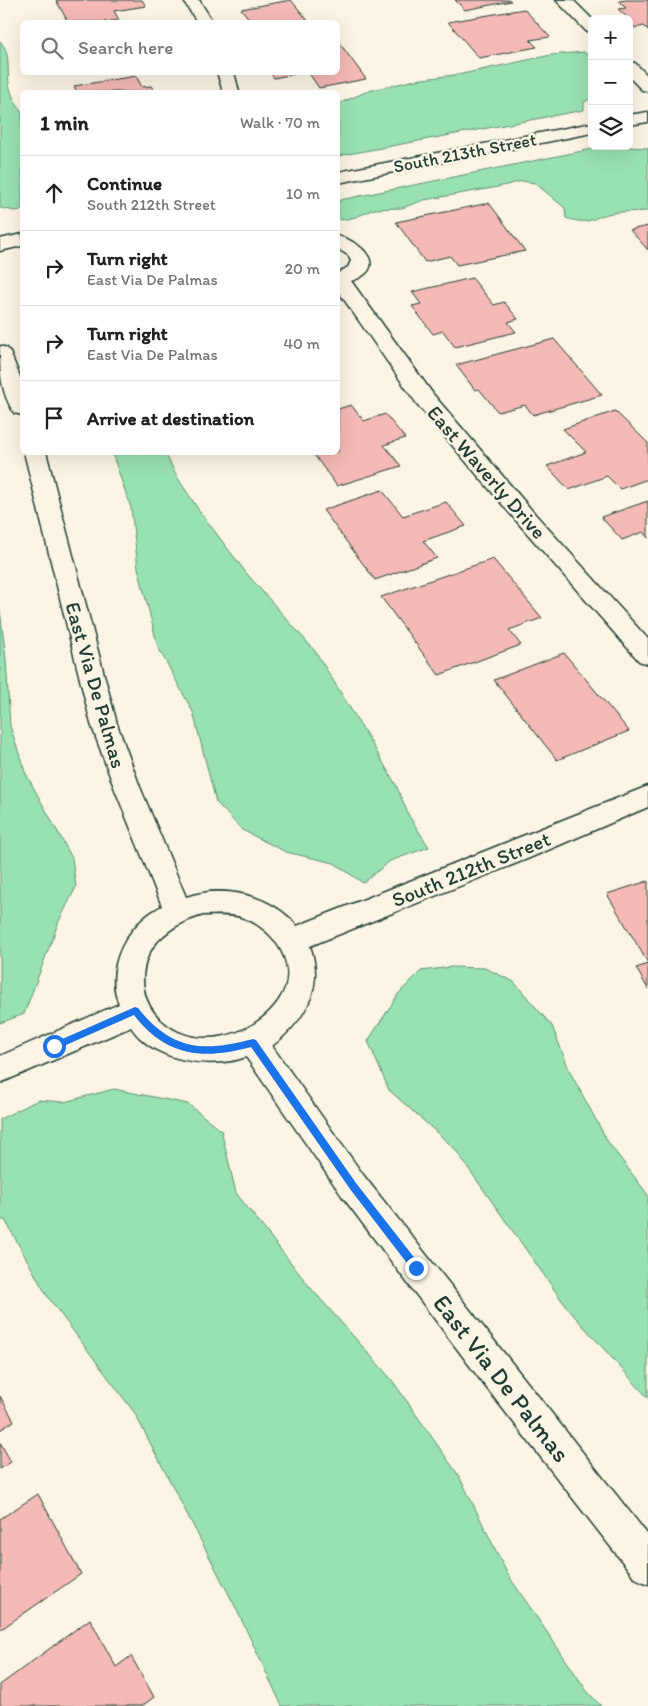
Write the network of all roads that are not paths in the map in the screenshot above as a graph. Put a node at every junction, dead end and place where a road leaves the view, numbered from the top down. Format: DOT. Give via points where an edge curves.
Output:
graph roads {
  1 [pos="191,0"];
  2 [pos="564,0"];
  3 [pos="204,20"];
  4 [pos="588,24"];
  5 [pos="633,70"];
  6 [pos="226,75"];
  7 [pos="648,86"];
  8 [pos="230,90"];
  9 [pos="648,116"];
  10 [pos="633,119"];
  11 [pos="588,129"];
  12 [pos="340,178"];
  13 [pos="20,240"];
  14 [pos="340,243"];
  15 [pos="0,245"];
  16 [pos="340,278"];
  17 [pos="340,282"];
  18 [pos="0,352"];
  19 [pos="20,403"];
  20 [pos="36,455"];
  21 [pos="648,655"];
  22 [pos="648,796"];
  23 [pos="178,911"];
  24 [pos="293,940"];
  25 [pos="135,1011"];
  26 [pos="253,1043"];
  27 [pos="0,1070"];
  28 [pos="648,1565"];
  1 -- 3 [label="street"];
  2 -- 4 [label="street"];
  5 -- 7 [label="street"];
  6 -- 8 [label="street"];
  9 -- 10 [label="street"];
  11 -- 12 [label="street, South 213th Street"];
  13 -- 15 [label="street"];
  14 -- 16 [label="street, East Waverly Drive" via="356,250 361,264 350,276"];
  17 -- 21 [label="street, East Waverly Drive" via="425,399"];
  18 -- 19 [label="street"];
  20 -- 23 [label="street, East Via De Palmas" via="104,724"];
  22 -- 24 [label="street, South 212th Street" via="517,852"];
  23 -- 24 [label="street" via="203,904 230,904 255,910 277,923"];
  23 -- 25 [label="street" via="156,924 139,942 129,963 128,986"];
  24 -- 26 [label="street" via="301,958 302,978 298,997 288,1015 273,1031"];
  25 -- 26 [label="street" via="149,1028 171,1043 198,1050 226,1050"];
  25 -- 27 [label="street"];
  26 -- 28 [label="street, East Via De Palmas" via="353,1186"];
}
